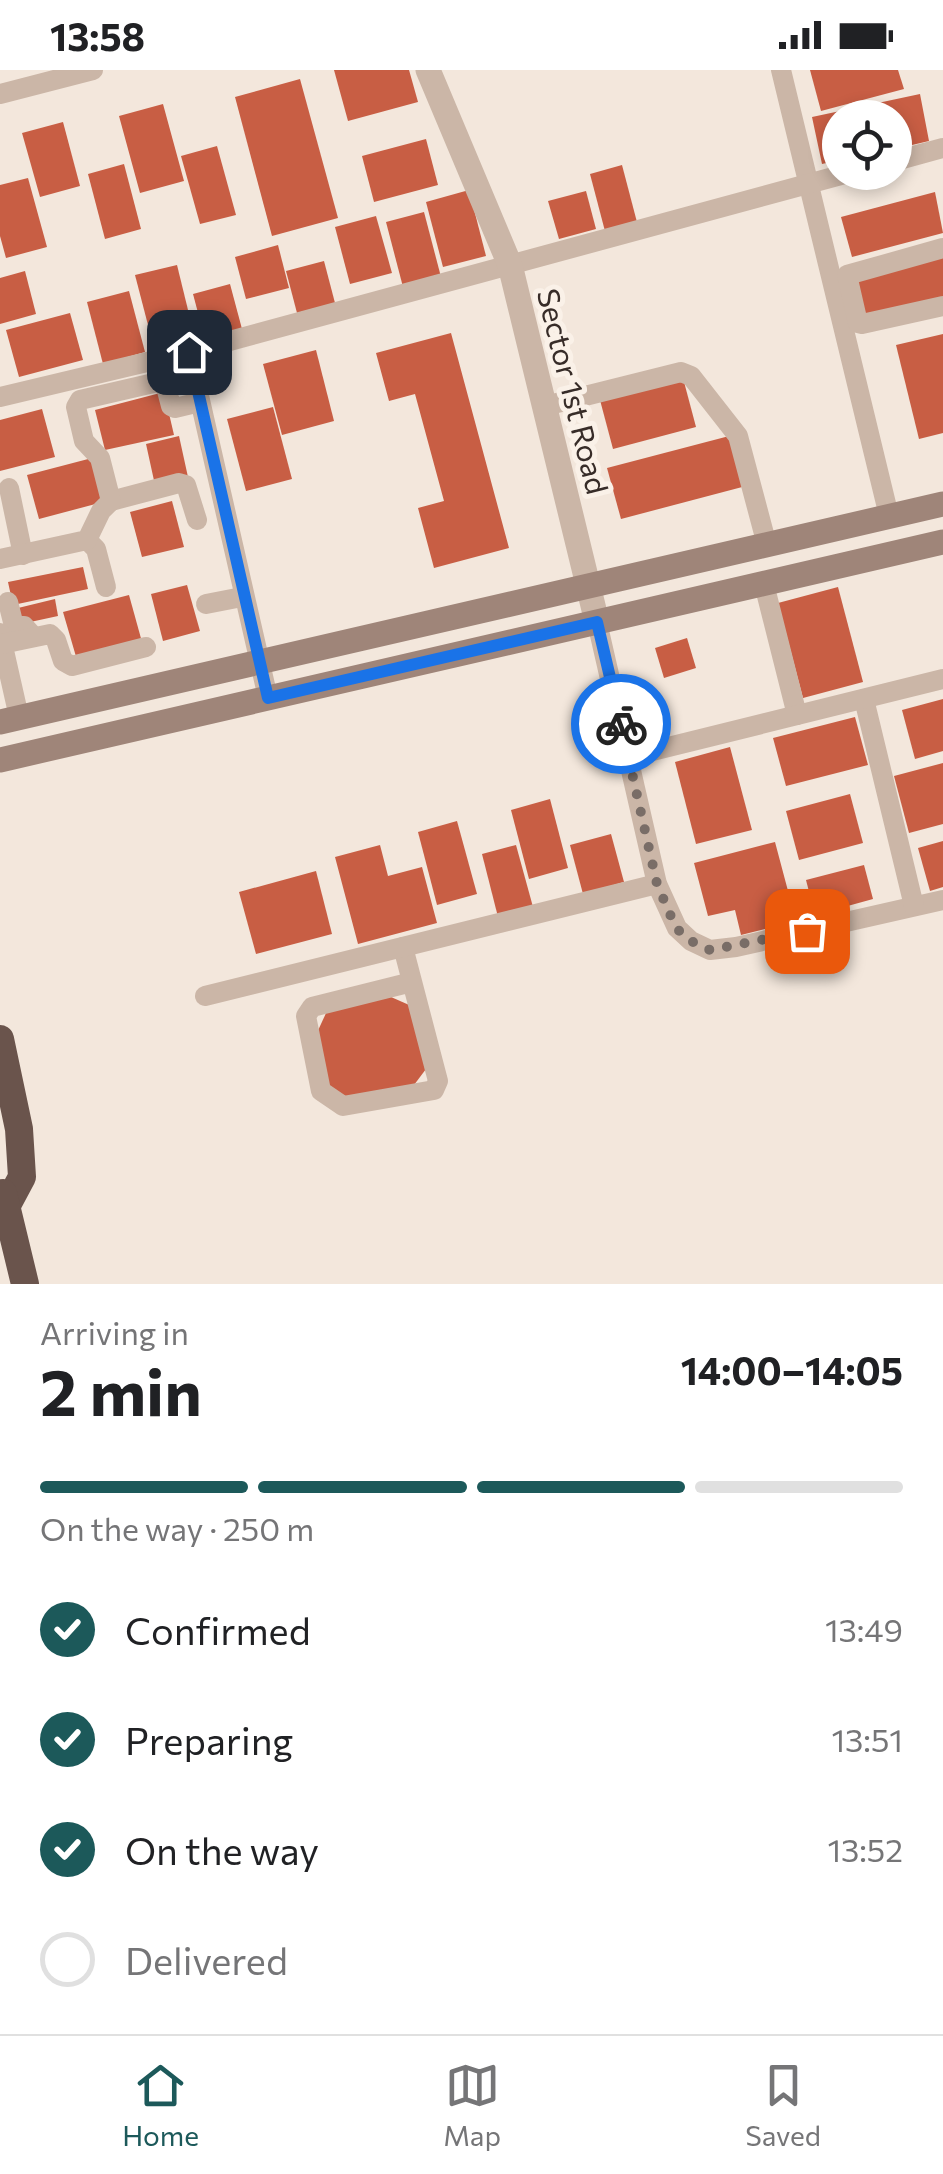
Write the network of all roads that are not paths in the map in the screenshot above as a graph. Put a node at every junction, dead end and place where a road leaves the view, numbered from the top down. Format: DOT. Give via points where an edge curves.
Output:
graph roads {
  1 [pos="93,70"];
  2 [pos="428,70"];
  3 [pos="781,70"];
  4 [pos="0,94"];
  5 [pos="943,148"];
  6 [pos="912,156"];
  7 [pos="822,180"];
  8 [pos="808,184"];
  9 [pos="943,248"];
  10 [pos="510,265"];
  11 [pos="943,306"];
  12 [pos="189,352"];
  13 [pos="0,398"];
  14 [pos="200,402"];
  15 [pos="545,406"];
  16 [pos="9,488"];
  17 [pos="110,501"];
  18 [pos="943,504"];
  19 [pos="889,516"];
  20 [pos="197,520"];
  21 [pos="88,540"];
  22 [pos="943,542"];
  23 [pos="767,545"];
  24 [pos="22,555"];
  25 [pos="0,560"];
  26 [pos="764,584"];
  27 [pos="589,586"];
  28 [pos="106,587"];
  29 [pos="242,597"];
  30 [pos="8,602"];
  31 [pos="206,604"];
  32 [pos="597,622"];
  33 [pos="33,636"];
  34 [pos="1,639"];
  35 [pos="146,648"];
  36 [pos="260,662"];
  37 [pos="943,679"];
  38 [pos="268,698"];
  39 [pos="864,699"];
  40 [pos="797,715"];
  41 [pos="10,719"];
  42 [pos="628,757"];
  43 [pos="0,760"];
  44 [pos="657,884"];
  45 [pos="943,900"];
  46 [pos="914,906"];
  47 [pos="403,947"];
  48 [pos="412,982"];
  49 [pos="206,996"];
  50 [pos="0,1039"];
  51 [pos="3,1194"];
  52 [pos="24,1284"];
  1 -- 4 [label="street"];
  2 -- 10 [label="street"];
  3 -- 8 [label="street"];
  5 -- 6 [label="street"];
  7 -- 8 [label="street"];
  8 -- 10 [label="street"];
  8 -- 19 [label="street"];
  9 -- 11 [label="street" via="847,275 858,323"];
  10 -- 12 [label="street, Sector 1st Road"];
  10 -- 15 [label="street, Sector 1st Road"];
  12 -- 13 [label="street, Sector 1st Road"];
  12 -- 14 [label="street"];
  14 -- 17 [label="street" via="174,408 158,382 80,400 84,442 100,458"];
  14 -- 29 [label="street"];
  15 -- 23 [label="street" via="681,372 690,376 738,436"];
  15 -- 27 [label="street, Sector 1st Road"];
  16 -- 24 [label="street"];
  17 -- 20 [label="street" via="186,485"];
  17 -- 21 [label="street"];
  18 -- 19 [label="main road"];
  19 -- 23 [label="main road"];
  21 -- 24 [label="street"];
  21 -- 28 [label="street"];
  22 -- 26 [label="main road"];
  23 -- 27 [label="main road"];
  24 -- 25 [label="street"];
  26 -- 32 [label="main road"];
  26 -- 40 [label="street"];
  27 -- 32 [label="street, Sector 1st Road"];
  27 -- 36 [label="main road"];
  29 -- 31 [label="street"];
  29 -- 36 [label="street"];
  30 -- 33 [label="street" via="14,626"];
  32 -- 38 [label="main road"];
  32 -- 42 [label="street"];
  33 -- 34 [label="street"];
  33 -- 35 [label="street" via="50,634 72,666"];
  34 -- 41 [label="street"];
  36 -- 38 [label="street"];
  36 -- 41 [label="main road"];
  37 -- 39 [label="street"];
  38 -- 43 [label="main road"];
  39 -- 40 [label="street"];
  39 -- 46 [label="street"];
  40 -- 42 [label="street"];
  42 -- 44 [label="street"];
  44 -- 46 [label="street" via="676,928 710,950"];
  44 -- 47 [label="street"];
  45 -- 46 [label="street"];
  47 -- 48 [label="street"];
  47 -- 49 [label="street"];
  48 -- 48 [label="street" via="438,1081 434,1090 343,1106 321,1091 306,1016 312,1007"];
  50 -- 51 [label="highway" via="22,1177"];
  51 -- 52 [label="highway"];
}
